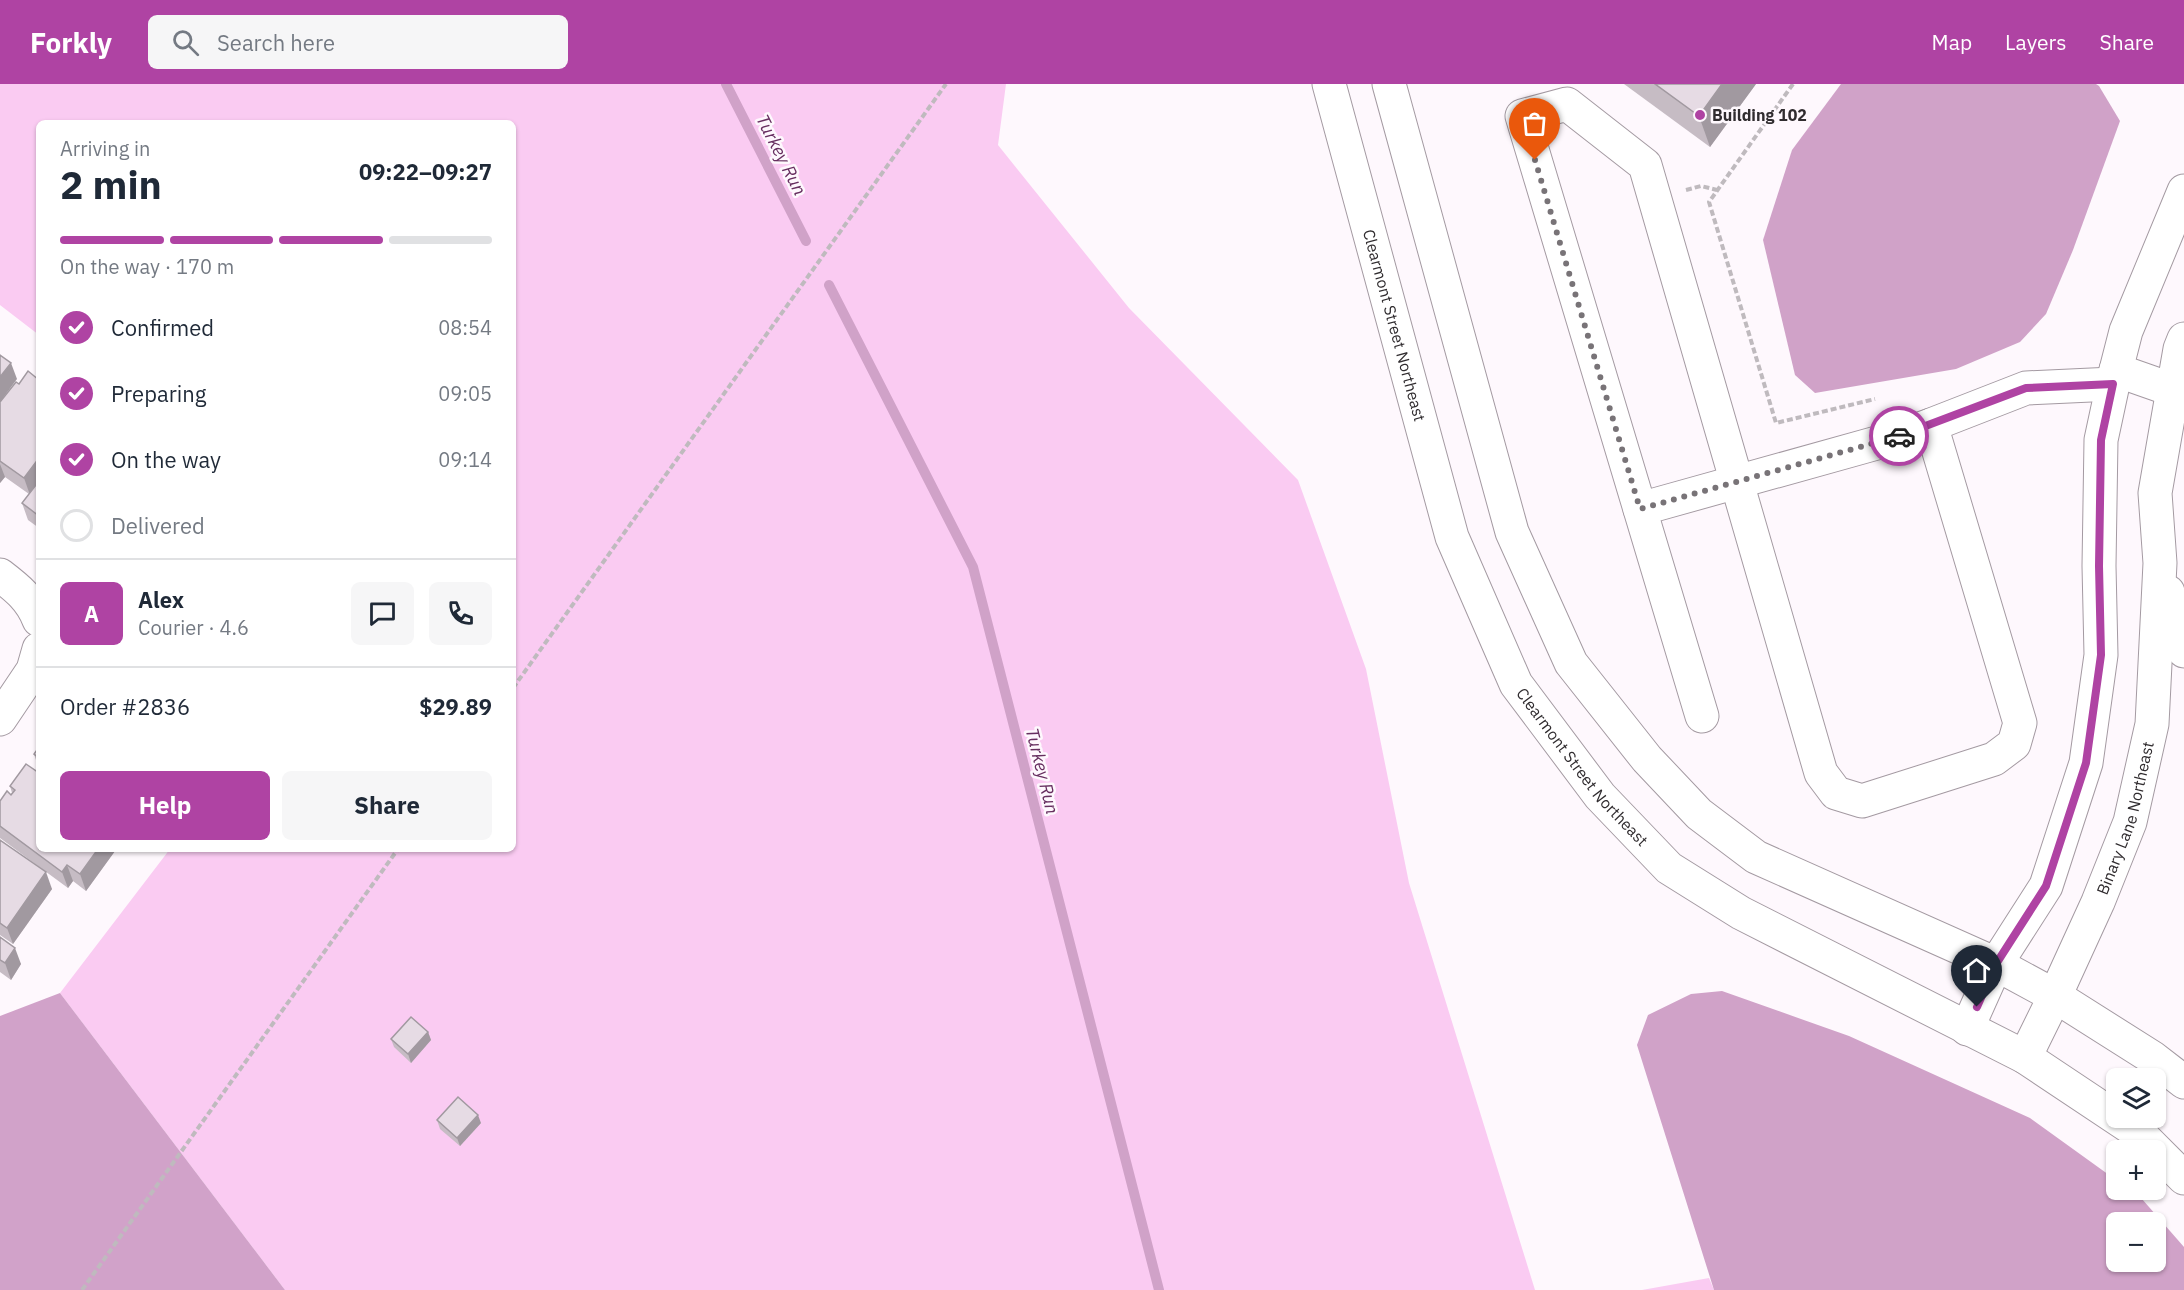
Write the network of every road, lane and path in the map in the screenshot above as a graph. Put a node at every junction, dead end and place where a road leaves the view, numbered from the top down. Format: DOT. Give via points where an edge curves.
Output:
graph roads {
  1 [pos="946,84"];
  2 [pos="1329,84"];
  3 [pos="1389,84"];
  4 [pos="1793,84"];
  5 [pos="2184,191"];
  6 [pos="2184,339"];
  7 [pos="2114,377"];
  8 [pos="2173,390"];
  9 [pos="1875,399"];
  10 [pos="1931,425"];
  11 [pos="1736,481"];
  12 [pos="1640,509"];
  13 [pos="2160,564"];
  14 [pos="0,575"];
  15 [pos="36,613"];
  16 [pos="2184,651"];
  17 [pos="36,660"];
  18 [pos="516,684"];
  19 [pos="1702,716"];
  20 [pos="0,718"];
  21 [pos="396,852"];
  22 [pos="1996,964"];
  23 [pos="2055,996"];
  24 [pos="1966,1029"];
  25 [pos="2025,1058"];
  26 [pos="2184,1082"];
  27 [pos="2184,1178"];
  28 [pos="81,1290"];
  1 -- 18 [label="path"];
  2 -- 24 [label="street, Clearmont Street Northeast" via="1452,537 1516,684 1600,796 1669,868 1741,913"];
  3 -- 22 [label="street" via="1512,532 1571,663 1647,759 1699,814 1756,856"];
  4 -- 9 [label="path" via="1709,202 1776,423"];
  5 -- 7 [label="street" via="2126,330"];
  6 -- 8 [label="street, Binary Lane Northeast"];
  7 -- 8 [label="street"];
  7 -- 10 [label="street" via="2026,388"];
  7 -- 22 [label="street" via="2101,440 2101,655 2086,763 2046,886"];
  8 -- 13 [label="street, Binary Lane Northeast" via="2156,493"];
  10 -- 11 [label="street"];
  10 -- 11 [label="street" via="2019,723 2014,744 1994,759 1862,801 1836,793 1821,773"];
  11 -- 12 [label="street"];
  11 -- 12 [label="street" via="1645,165 1567,104 1522,116"];
  12 -- 19 [label="street"];
  13 -- 16 [label="street, Binary Lane Northeast"];
  13 -- 23 [label="street, Binary Lane Northeast" via="2152,724 2130,822"];
  14 -- 15 [label="street" via="15,586"];
  17 -- 20 [label="street"];
  21 -- 28 [label="path"];
  22 -- 23 [label="street"];
  22 -- 24 [label="street"];
  23 -- 25 [label="street, Binary Lane Northeast"];
  23 -- 26 [label="street"];
  24 -- 25 [label="street, Clearmont Street Northeast"];
  25 -- 27 [label="street, Clearmont Street Northeast" via="2139,1133"];
}
